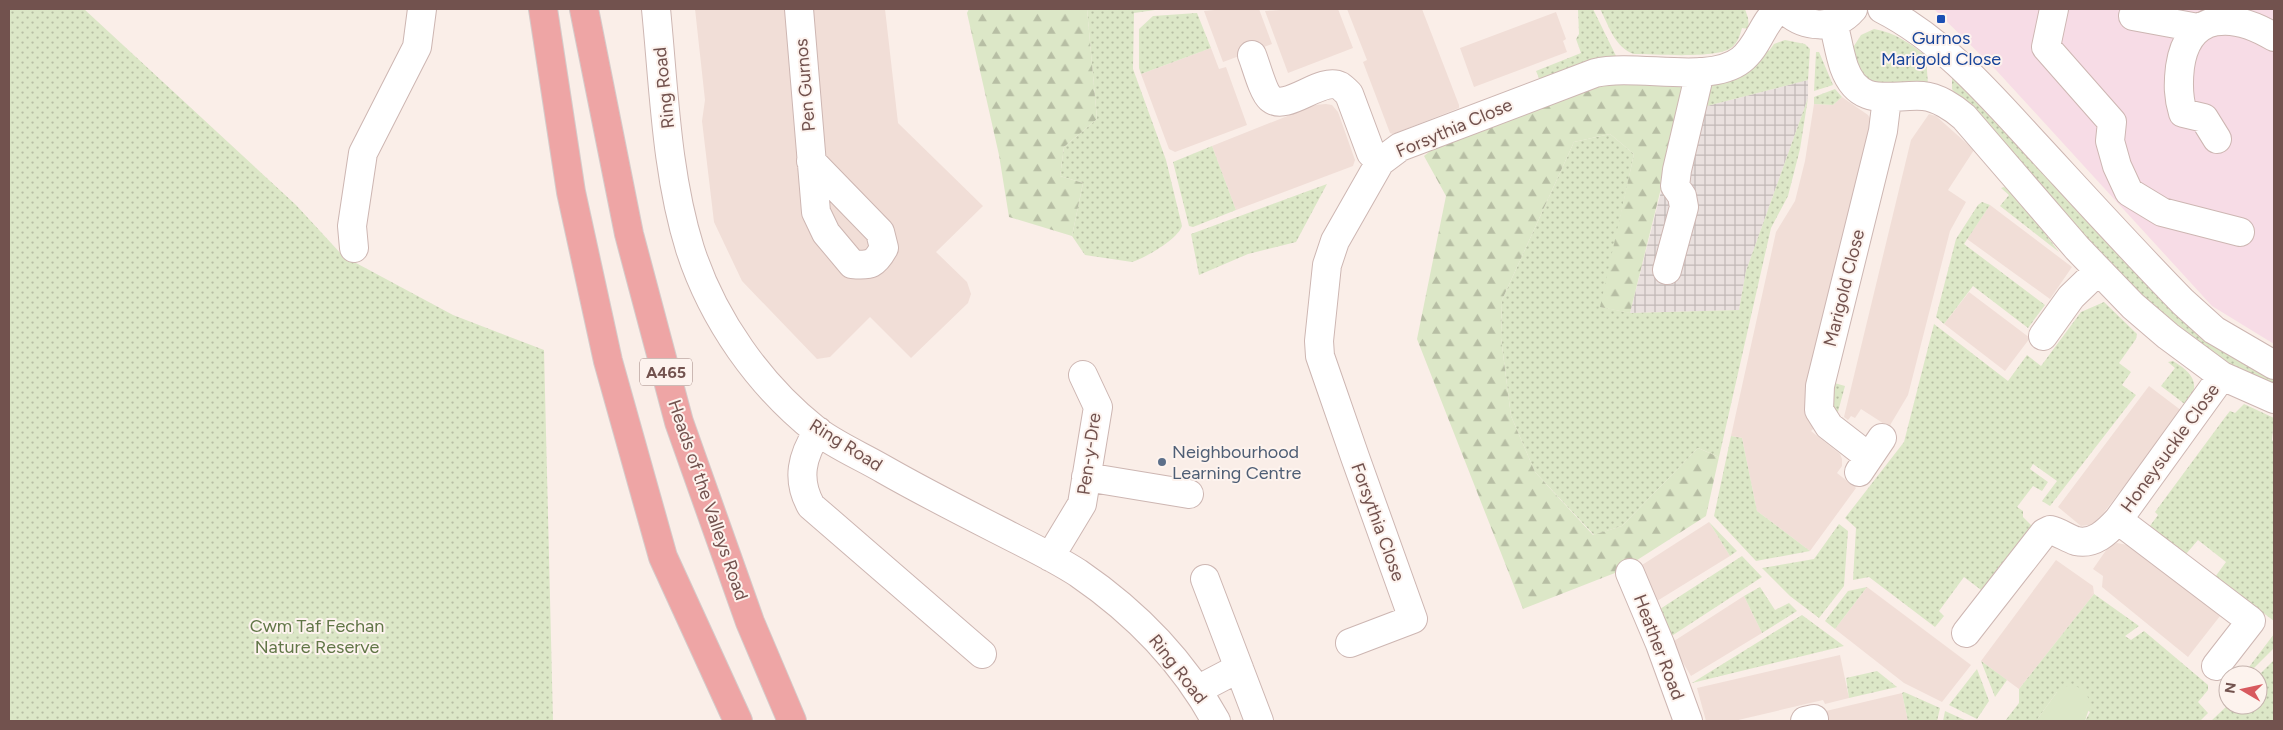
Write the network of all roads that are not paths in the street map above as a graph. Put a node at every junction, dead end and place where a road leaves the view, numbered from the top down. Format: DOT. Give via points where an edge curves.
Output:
graph roads {
  1 [pos="422,9"];
  2 [pos="543,9"];
  3 [pos="584,9"];
  4 [pos="656,9"];
  5 [pos="799,9"];
  6 [pos="1779,9"];
  7 [pos="1784,9"];
  8 [pos="1882,9"];
  9 [pos="2054,9"];
  10 [pos="1843,15"];
  11 [pos="2246,15"];
  12 [pos="2133,16"];
  13 [pos="2198,28"];
  14 [pos="2274,37"];
  15 [pos="1252,55"];
  16 [pos="1700,72"];
  17 [pos="1887,98"];
  18 [pos="2217,139"];
  19 [pos="811,162"];
  20 [pos="1380,162"];
  21 [pos="2240,232"];
  22 [pos="354,248"];
  23 [pos="1667,270"];
  24 [pos="2098,271"];
  25 [pos="2043,336"];
  26 [pos="2274,365"];
  27 [pos="1082,375"];
  28 [pos="2222,376"];
  29 [pos="2274,399"];
  30 [pos="818,431"];
  31 [pos="1870,456"];
  32 [pos="1086,477"];
  33 [pos="1189,494"];
  34 [pos="2118,520"];
  35 [pos="1050,557"];
  36 [pos="1630,573"];
  37 [pos="1204,579"];
  38 [pos="1966,633"];
  39 [pos="1350,643"];
  40 [pos="982,654"];
  41 [pos="2216,666"];
  42 [pos="1239,668"];
  43 [pos="1199,690"];
  44 [pos="738,721"];
  45 [pos="792,721"];
  46 [pos="1216,721"];
  47 [pos="1259,721"];
  48 [pos="1688,721"];
  1 -- 22 [label="street" via="417,47 363,153 352,226"];
  2 -- 44 [label="highway, A465" via="571,192 608,361 663,557"];
  3 -- 45 [label="highway, Heads of the Valleys Road / A465" via="630,234 679,422 750,622"];
  4 -- 30 [label="street, Ring Road" via="675,192 691,251 707,291 738,348 771,387"];
  5 -- 19 [label="street, Pen Gurnos"];
  6 -- 16 [label="street, Forsythia Close" via="1769,17 1755,44 1740,61 1722,70"];
  7 -- 10 [label="street" via="1805,23 1819,25"];
  8 -- 26 [label="street" via="1900,18 1944,52 1989,93 2183,302 2214,330"];
  9 -- 21 [label="street" via="2046,47 2112,122 2110,141 2129,192 2162,212"];
  10 -- 17 [label="street" via="1845,68 1856,86 1871,97"];
  11 -- 13 [label="street" via="2203,24"];
  11 -- 14 [label="street"];
  12 -- 13 [label="street"];
  13 -- 18 [label="street" via="2182,51 2178,99 2183,113 2204,118"];
  15 -- 20 [label="street" via="1268,97 1276,102 1320,87 1341,86 1349,94 1371,153"];
  16 -- 20 [label="street, Forsythia Close" via="1610,70 1595,74 1400,147"];
  16 -- 23 [label="street" via="1676,170 1676,186 1684,207"];
  17 -- 24 [label="street" via="1925,96 1955,109"];
  17 -- 31 [label="street, Marigold Close" via="1883,131 1820,386 1820,410 1829,426"];
  20 -- 39 [label="street, Forsythia Close" via="1335,241 1327,265 1320,356 1413,619"];
  24 -- 25 [label="street" via="2071,297"];
  24 -- 28 [label="street" via="2168,336"];
  27 -- 32 [label="street, Pen-y-Dre" via="1098,407"];
  28 -- 29 [label="street"];
  28 -- 34 [label="street, Honeysuckle Close"];
  30 -- 35 [label="street, Ring Road" via="906,482"];
  30 -- 40 [label="street" via="802,465 805,496 811,506"];
  32 -- 33 [label="street"];
  32 -- 35 [label="street, Pen-y-Dre" via="1082,504"];
  34 -- 38 [label="street, Honeysuckle Close" via="2107,532 2085,542 2050,530 2044,533"];
  34 -- 41 [label="street, Honeysuckle Close" via="2252,621"];
  35 -- 43 [label="street, Ring Road" via="1078,573 1143,624"];
  36 -- 48 [label="street, Heather Road"];
  37 -- 42 [label="street"];
  42 -- 43 [label="street"];
  42 -- 47 [label="street"];
  43 -- 46 [label="street, Ring Road"];
}
